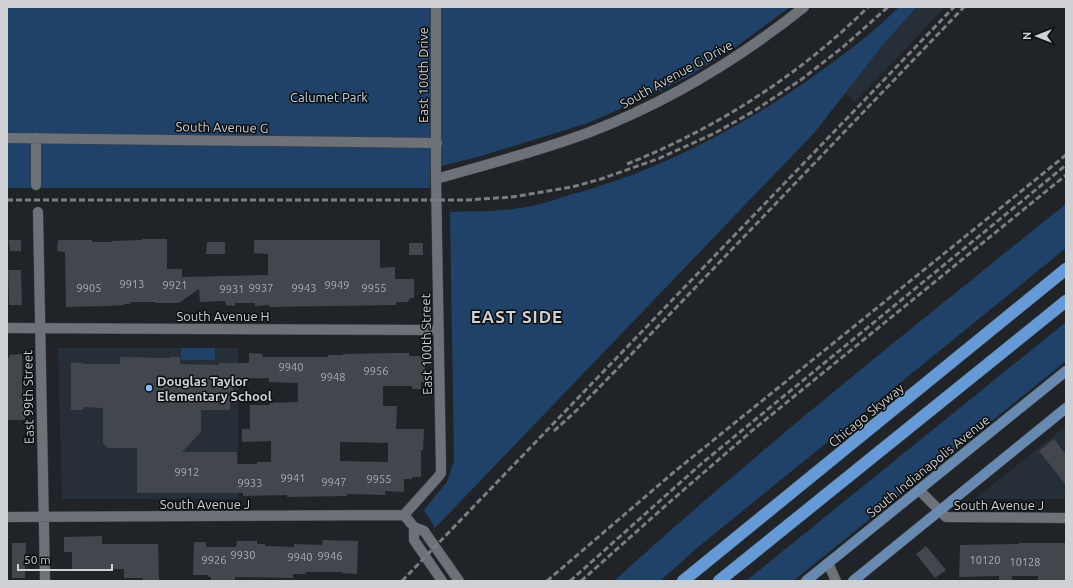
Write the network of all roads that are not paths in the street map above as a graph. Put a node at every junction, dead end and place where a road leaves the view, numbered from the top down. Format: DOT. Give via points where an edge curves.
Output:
graph roads {
  1 [pos="436,7"];
  2 [pos="804,7"];
  3 [pos="7,138"];
  4 [pos="36,138"];
  5 [pos="437,143"];
  6 [pos="436,179"];
  7 [pos="36,185"];
  8 [pos="38,212"];
  9 [pos="1066,269"];
  10 [pos="1066,301"];
  11 [pos="7,328"];
  12 [pos="40,328"];
  13 [pos="439,330"];
  14 [pos="1066,371"];
  15 [pos="1066,408"];
  16 [pos="919,490"];
  17 [pos="939,511"];
  18 [pos="404,516"];
  19 [pos="7,517"];
  20 [pos="44,517"];
  21 [pos="1066,518"];
  22 [pos="414,528"];
  23 [pos="828,563"];
  24 [pos="45,581"];
  25 [pos="442,581"];
  26 [pos="459,581"];
  27 [pos="682,581"];
  28 [pos="719,581"];
  29 [pos="806,581"];
  30 [pos="836,581"];
  31 [pos="853,581"];
  1 -- 5 [label="street, East 100th Drive"];
  2 -- 6 [label="street, South Avenue G Drive" via="727,63 654,104 573,138"];
  3 -- 4 [label="street, South Avenue G"];
  4 -- 5 [label="street, South Avenue G"];
  4 -- 7 [label="street"];
  5 -- 6 [label="street, East 100th Street"];
  6 -- 13 [label="street, East 100th Street"];
  8 -- 12 [label="street, East 99th Street"];
  9 -- 27 [label="highway, Chicago Skyway"];
  10 -- 28 [label="highway"];
  11 -- 12 [label="street, South Avenue H"];
  12 -- 13 [label="street, South Avenue H"];
  12 -- 20 [label="street, East 99th Street"];
  13 -- 18 [label="street, East 100th Street" via="441,473"];
  14 -- 16 [label="main road, South Indianapolis Avenue"];
  15 -- 17 [label="main road"];
  16 -- 17 [label="street, South Avenue J"];
  16 -- 23 [label="main road, South Indianapolis Avenue"];
  17 -- 21 [label="street, South Avenue J" via="946,517"];
  17 -- 31 [label="main road"];
  18 -- 20 [label="street, South Avenue J"];
  18 -- 22 [label="street"];
  19 -- 20 [label="street, South Avenue J"];
  20 -- 24 [label="street, East 99th Street"];
  22 -- 25 [label="street" via="414,540"];
  22 -- 26 [label="street" via="424,531"];
  23 -- 29 [label="main road, South Indianapolis Avenue"];
  23 -- 30 [label="street"];
}
